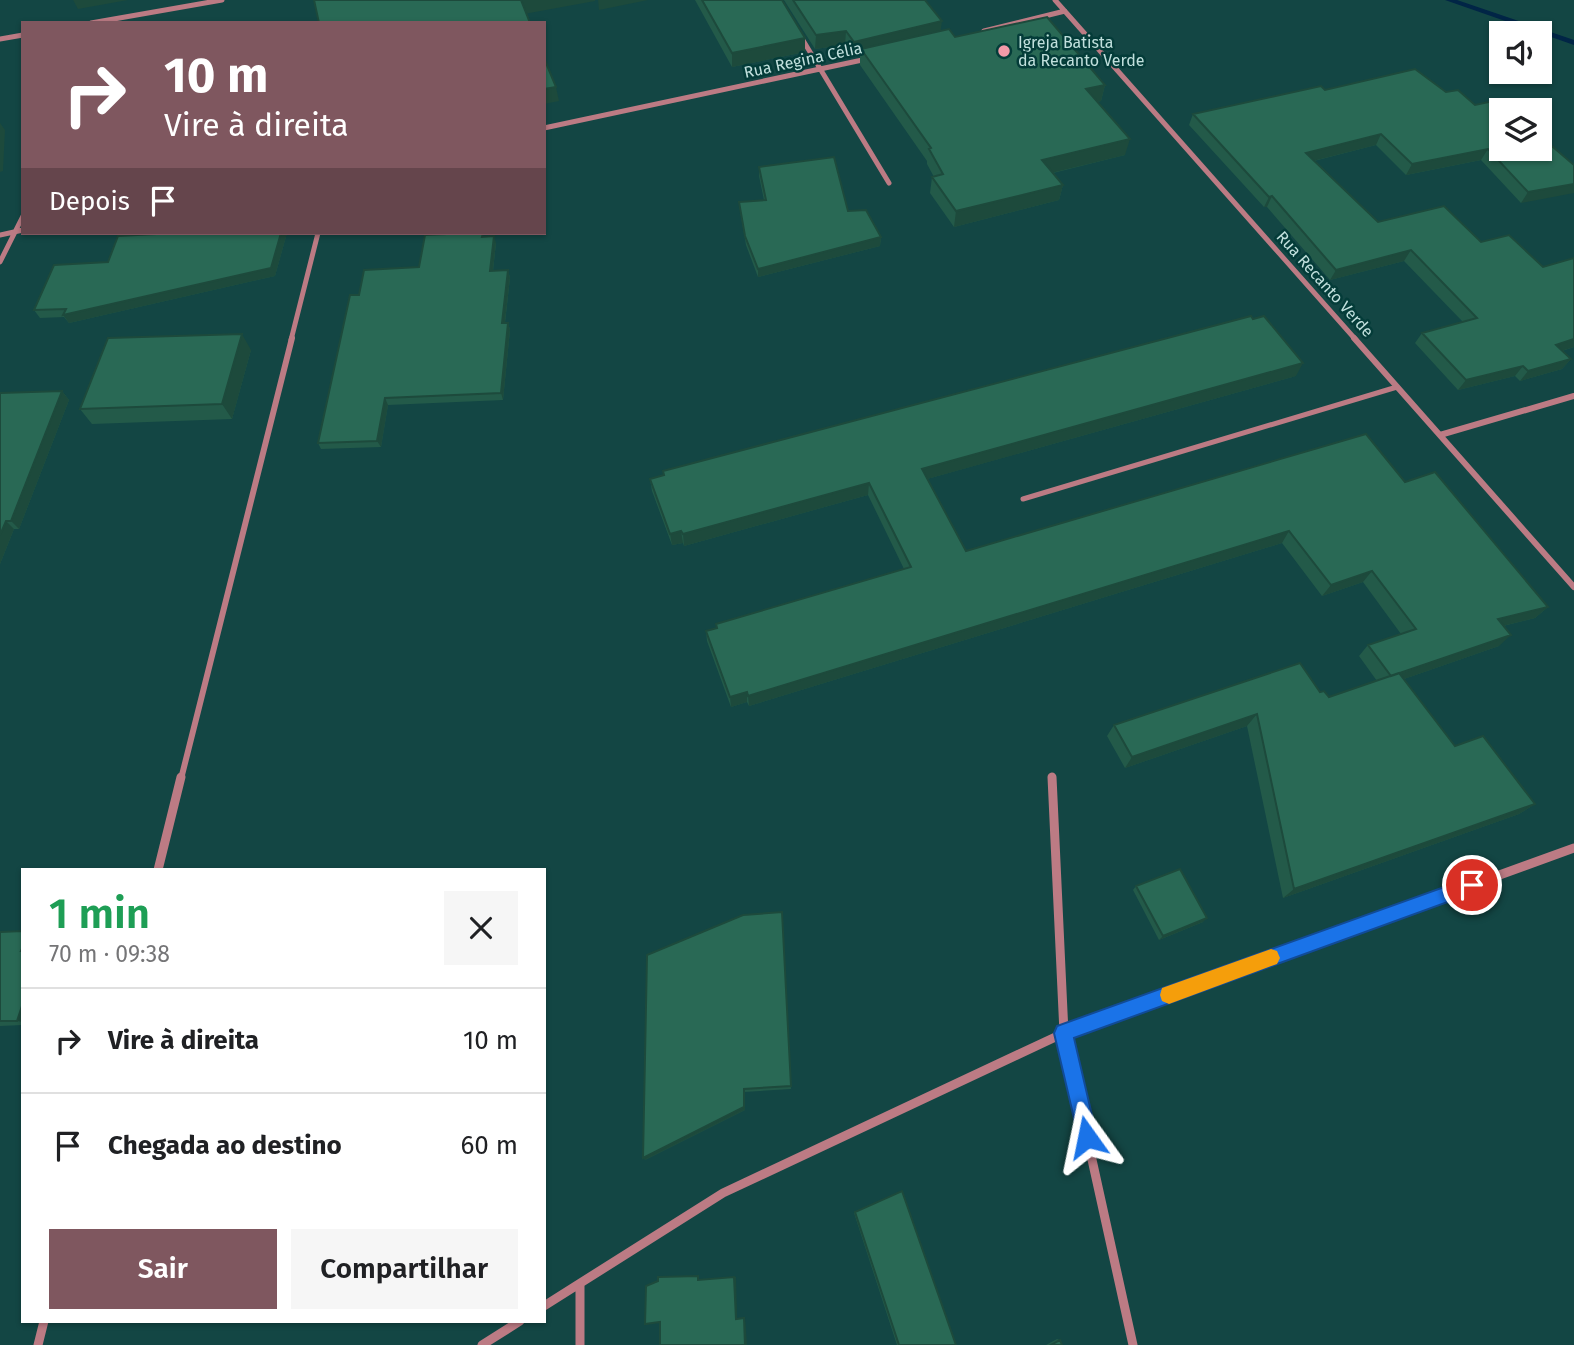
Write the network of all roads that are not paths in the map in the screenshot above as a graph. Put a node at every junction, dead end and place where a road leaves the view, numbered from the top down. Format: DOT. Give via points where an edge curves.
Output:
graph roads {
  1 [pos="222,0"];
  2 [pos="1055,0"];
  3 [pos="1065,11"];
  4 [pos="128,16"];
  5 [pos="102,21"];
  6 [pos="126,21"];
  7 [pos="970,34"];
  8 [pos="21,35"];
  9 [pos="800,35"];
  10 [pos="0,39"];
  11 [pos="875,57"];
  12 [pos="821,69"];
  13 [pos="546,128"];
  14 [pos="889,183"];
  15 [pos="21,220"];
  16 [pos="21,230"];
  17 [pos="15,231"];
  18 [pos="0,235"];
  19 [pos="317,235"];
  20 [pos="0,262"];
  21 [pos="1397,387"];
  22 [pos="1574,396"];
  23 [pos="1440,435"];
  24 [pos="1023,499"];
  25 [pos="1574,587"];
  26 [pos="1052,778"];
  27 [pos="1574,848"];
  28 [pos="159,868"];
  29 [pos="1064,1033"];
  30 [pos="580,1284"];
  31 [pos="546,1305"];
  32 [pos="44,1323"];
  33 [pos="517,1323"];
  34 [pos="38,1345"];
  35 [pos="482,1345"];
  36 [pos="580,1345"];
  37 [pos="1133,1345"];
  1 -- 4 [label="street"];
  2 -- 3 [label="street, Rua Recanto Verde"];
  3 -- 7 [label="street"];
  3 -- 21 [label="street, Rua Recanto Verde"];
  4 -- 5 [label="street"];
  4 -- 6 [label="street"];
  8 -- 10 [label="street"];
  9 -- 12 [label="street"];
  11 -- 12 [label="street, Rua Regina Célia"];
  12 -- 13 [label="street, Rua Regina Célia"];
  12 -- 14 [label="street"];
  15 -- 17 [label="street"];
  16 -- 17 [label="street"];
  17 -- 18 [label="street"];
  17 -- 20 [label="street"];
  19 -- 28 [label="street"];
  21 -- 23 [label="street, Rua Recanto Verde"];
  21 -- 24 [label="lane"];
  22 -- 23 [label="street"];
  23 -- 25 [label="street, Rua Recanto Verde"];
  26 -- 29 [label="street"];
  27 -- 29 [label="street"];
  29 -- 30 [label="street" via="723,1193"];
  29 -- 37 [label="street"];
  30 -- 31 [label="street"];
  30 -- 36 [label="street"];
  32 -- 34 [label="street"];
  33 -- 35 [label="street"];
}
